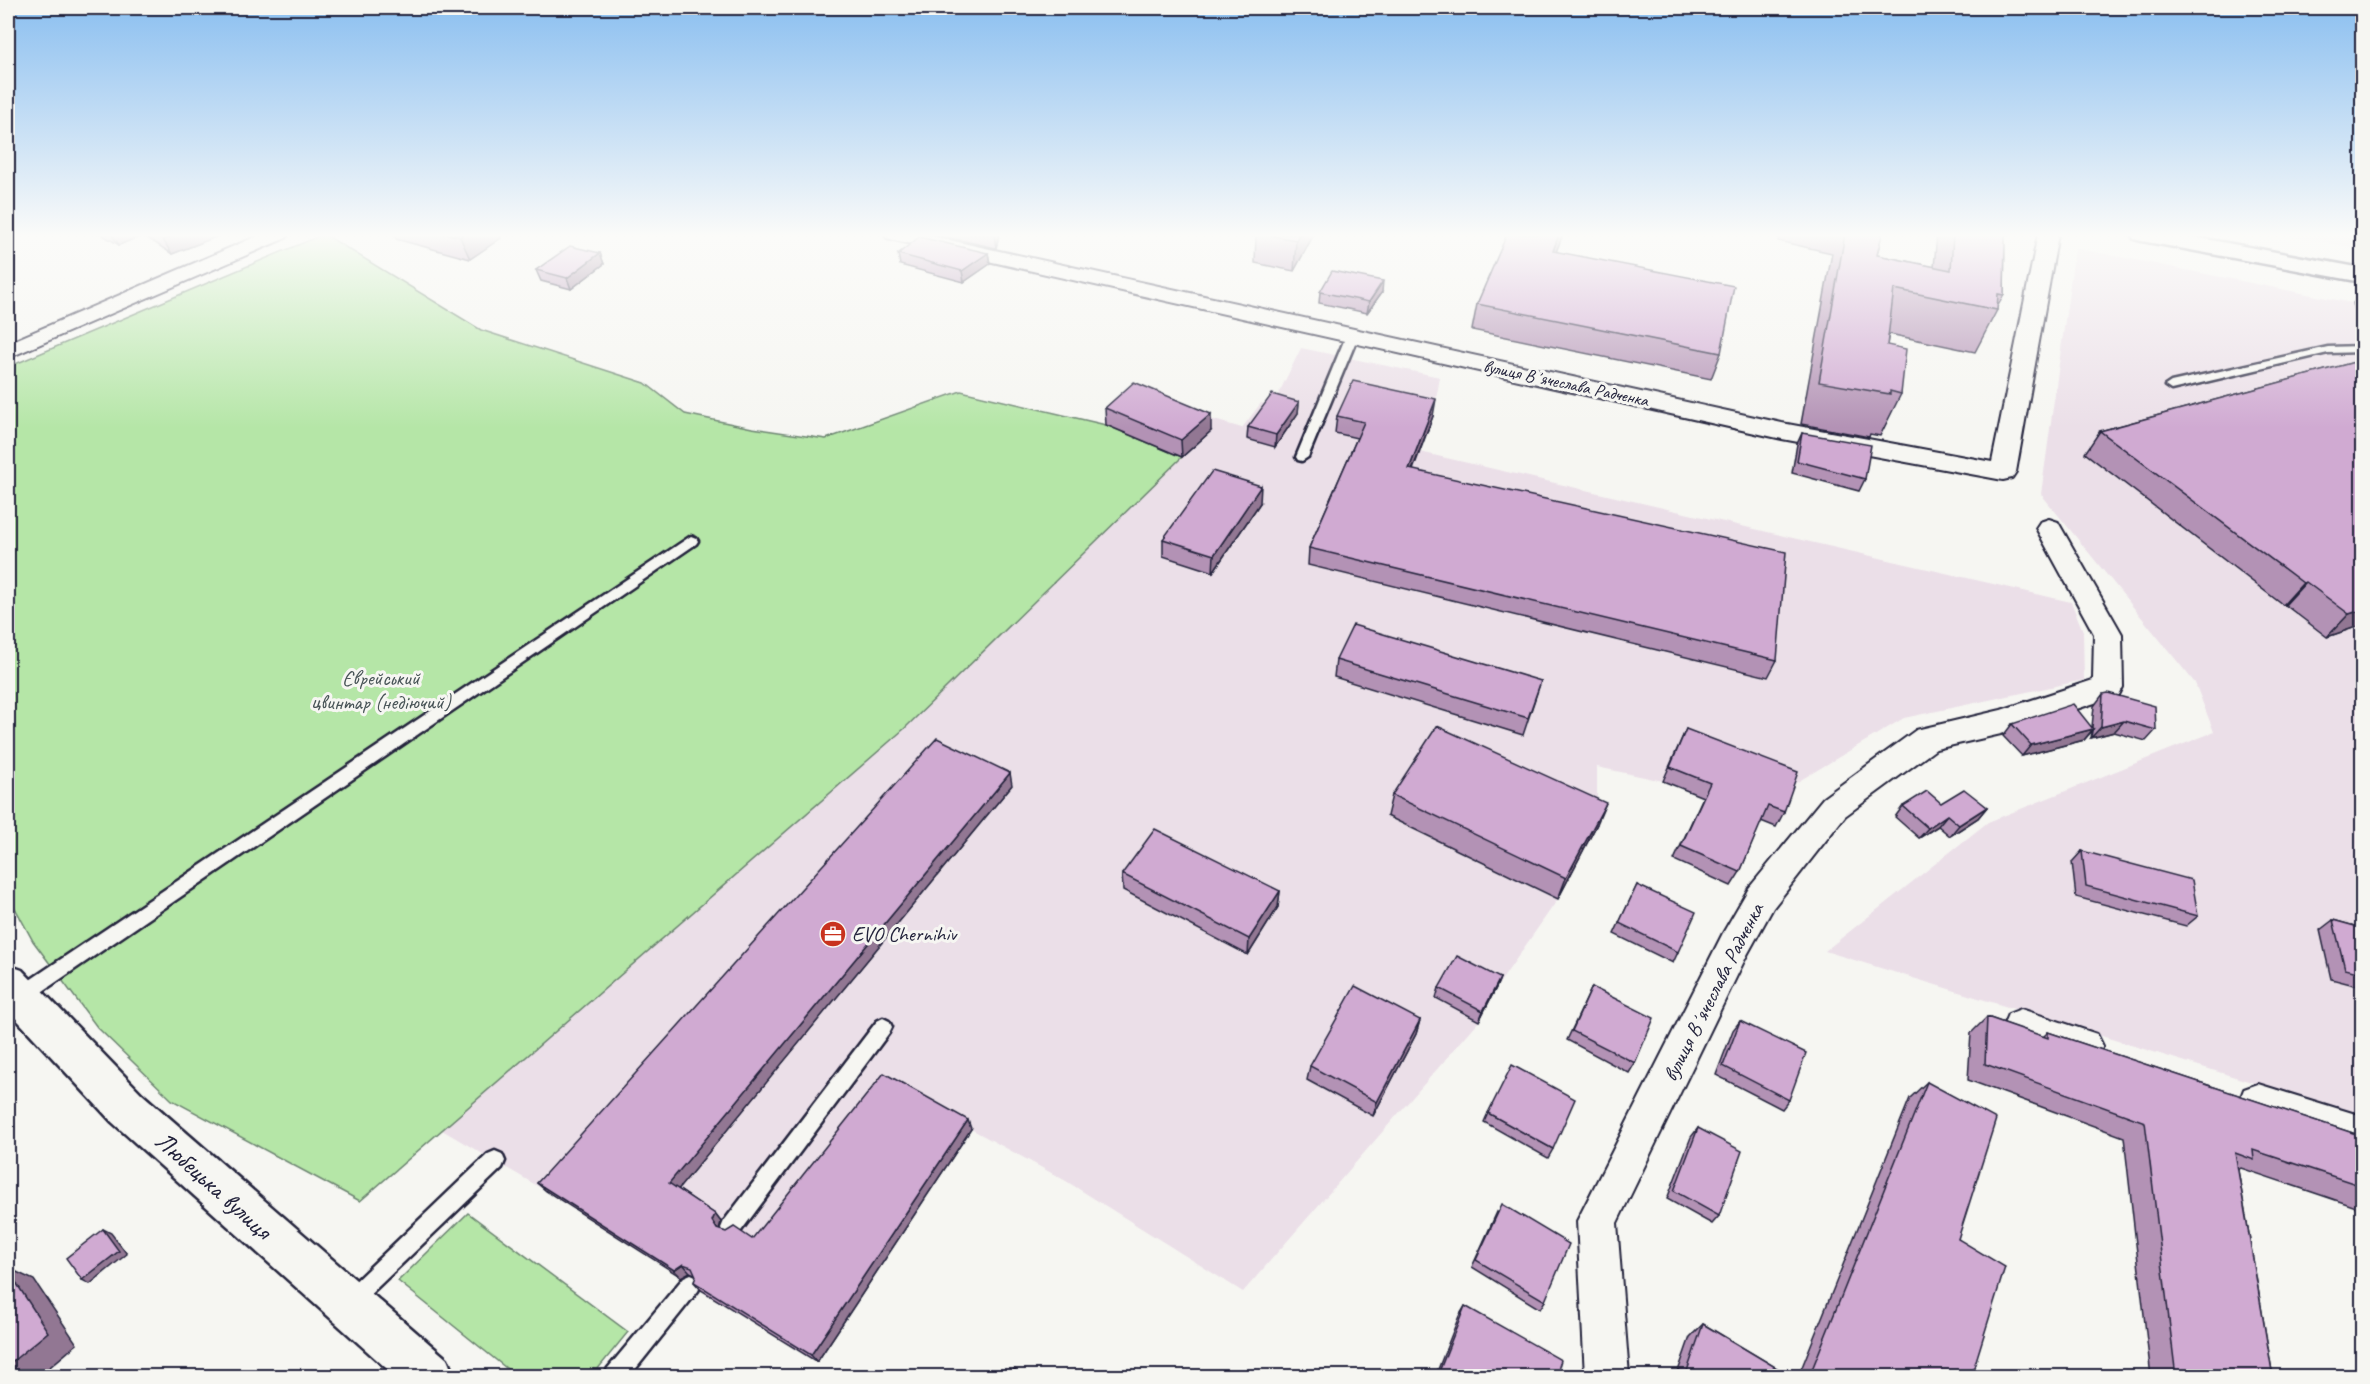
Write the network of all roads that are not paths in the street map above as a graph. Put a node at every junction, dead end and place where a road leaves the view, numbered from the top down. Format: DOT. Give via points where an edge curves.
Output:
graph roads {
  1 [pos="129,299"];
  2 [pos="1184,299"];
  3 [pos="2036,299"];
  4 [pos="1352,336"];
  5 [pos="2362,349"];
  6 [pos="8,351"];
  7 [pos="2171,386"];
  8 [pos="1302,457"];
  9 [pos="2049,528"];
  10 [pos="691,542"];
  11 [pos="14,990"];
  12 [pos="2021,1026"];
  13 [pos="884,1027"];
  14 [pos="2112,1055"];
  15 [pos="2226,1091"];
  16 [pos="2362,1135"];
  17 [pos="495,1161"];
  18 [pos="731,1228"];
  19 [pos="691,1284"];
  20 [pos="346,1304"];
  21 [pos="430,1377"];
  22 [pos="616,1377"];
  23 [pos="1607,1377"];
  1 -- 6 [label="street"];
  2 -- 4 [label="street, вулиця Вʼячеслава Радченка"];
  3 -- 4 [label="street, вулиця Вʼячеслава Радченка" via="2003,472 1782,431"];
  4 -- 8 [label="lane"];
  5 -- 7 [label="lane" via="2328,350"];
  9 -- 23 [label="street, вулиця Вʼячеслава Радченка" via="2108,634 2109,687 2001,722 1927,739 1834,807 1761,898 1597,1221"];
  10 -- 11 [label="lane"];
  11 -- 20 [label="main road, Любецька вулиця" via="127,1108"];
  12 -- 14 [label="street"];
  13 -- 18 [label="lane"];
  15 -- 16 [label="street"];
  17 -- 20 [label="lane"];
  19 -- 22 [label="lane"];
  20 -- 21 [label="main road, Любецька вулиця"];
}
